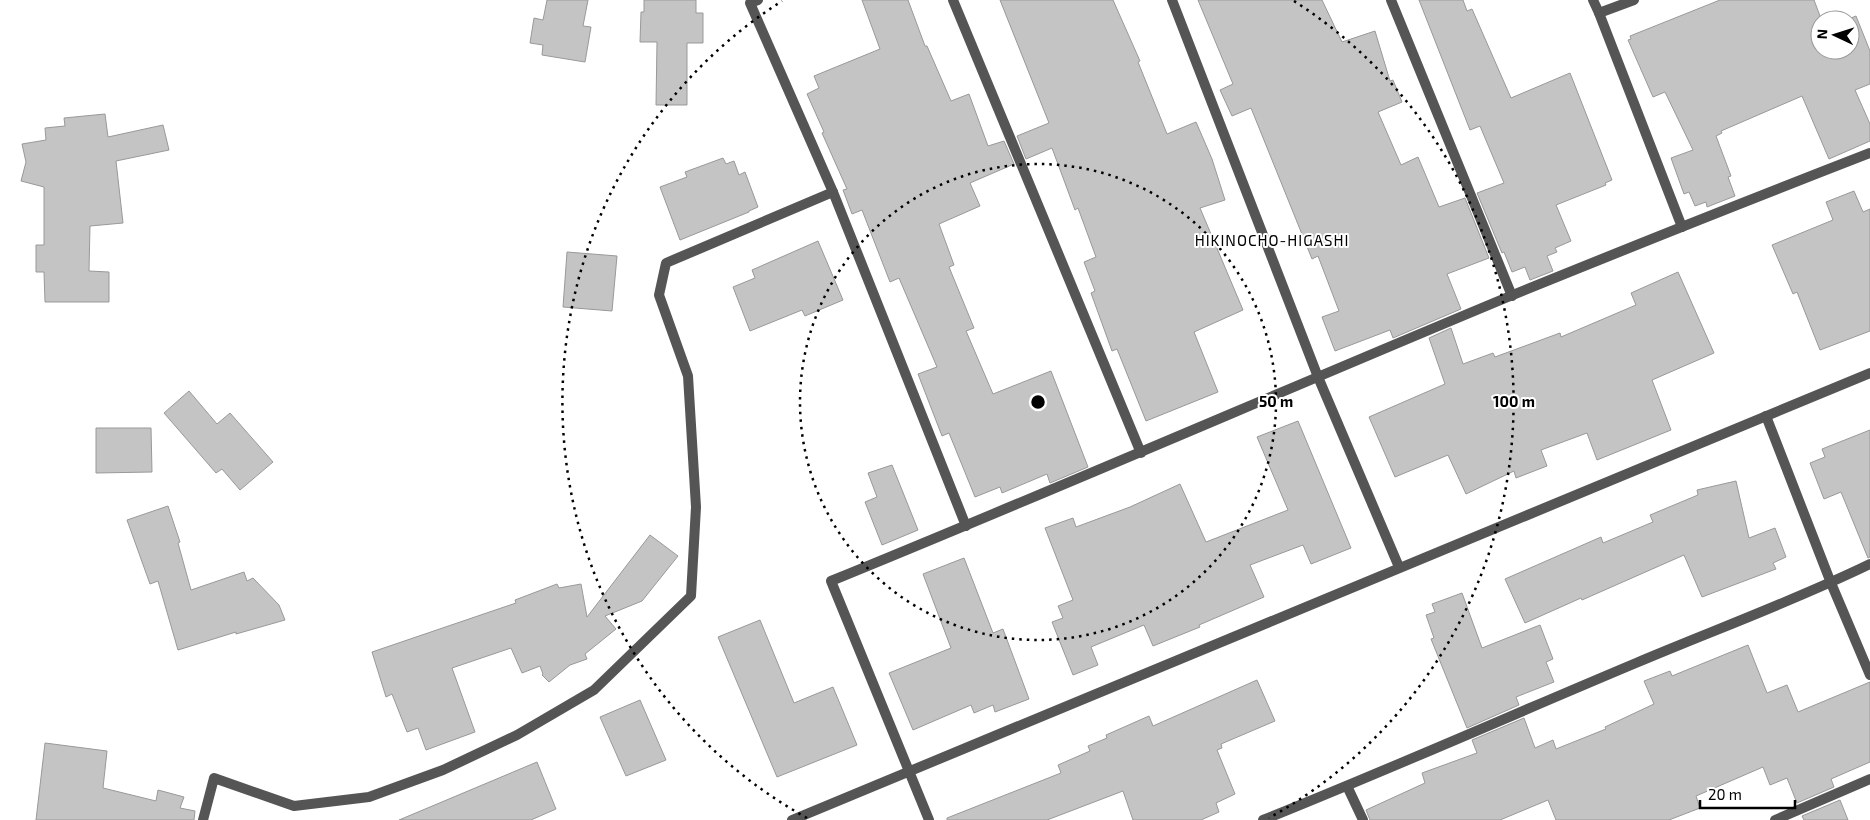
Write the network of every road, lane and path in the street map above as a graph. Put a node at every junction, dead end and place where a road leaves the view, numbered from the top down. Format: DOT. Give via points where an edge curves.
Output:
graph roads {
  1 [pos="758,0"];
  2 [pos="953,0"];
  3 [pos="1172,0"];
  4 [pos="1391,0"];
  5 [pos="1593,0"];
  6 [pos="1634,0"];
  7 [pos="1599,13"];
  8 [pos="1870,153"];
  9 [pos="833,192"];
  10 [pos="1682,227"];
  11 [pos="1512,296"];
  12 [pos="1870,373"];
  13 [pos="1318,376"];
  14 [pos="1766,416"];
  15 [pos="1141,453"];
  16 [pos="966,526"];
  17 [pos="1870,564"];
  18 [pos="1400,567"];
  19 [pos="1831,583"];
  20 [pos="1870,675"];
  21 [pos="908,771"];
  22 [pos="1870,779"];
  23 [pos="1347,786"];
  24 [pos="204,820"];
  25 [pos="792,820"];
  26 [pos="929,820"];
  27 [pos="1262,820"];
  28 [pos="1363,820"];
  29 [pos="1775,820"];
  1 -- 9 [label="street" via="750,3"];
  2 -- 15 [label="street"];
  3 -- 13 [label="street"];
  4 -- 11 [label="street"];
  5 -- 7 [label="street"];
  6 -- 7 [label="street"];
  7 -- 10 [label="street"];
  8 -- 10 [label="street"];
  9 -- 16 [label="street"];
  9 -- 24 [label="street" via="666,264 659,295 688,376 696,507 691,596 594,690 517,736 452,766 369,798 294,806 214,778"];
  10 -- 11 [label="street"];
  11 -- 13 [label="street"];
  12 -- 14 [label="street"];
  13 -- 15 [label="street"];
  13 -- 18 [label="street"];
  14 -- 18 [label="street"];
  14 -- 19 [label="street"];
  15 -- 16 [label="street"];
  16 -- 21 [label="street" via="831,581"];
  17 -- 19 [label="street"];
  18 -- 21 [label="street"];
  19 -- 20 [label="street"];
  19 -- 23 [label="street"];
  21 -- 25 [label="street"];
  21 -- 26 [label="street"];
  22 -- 29 [label="street"];
  23 -- 27 [label="street"];
  23 -- 28 [label="street"];
}
